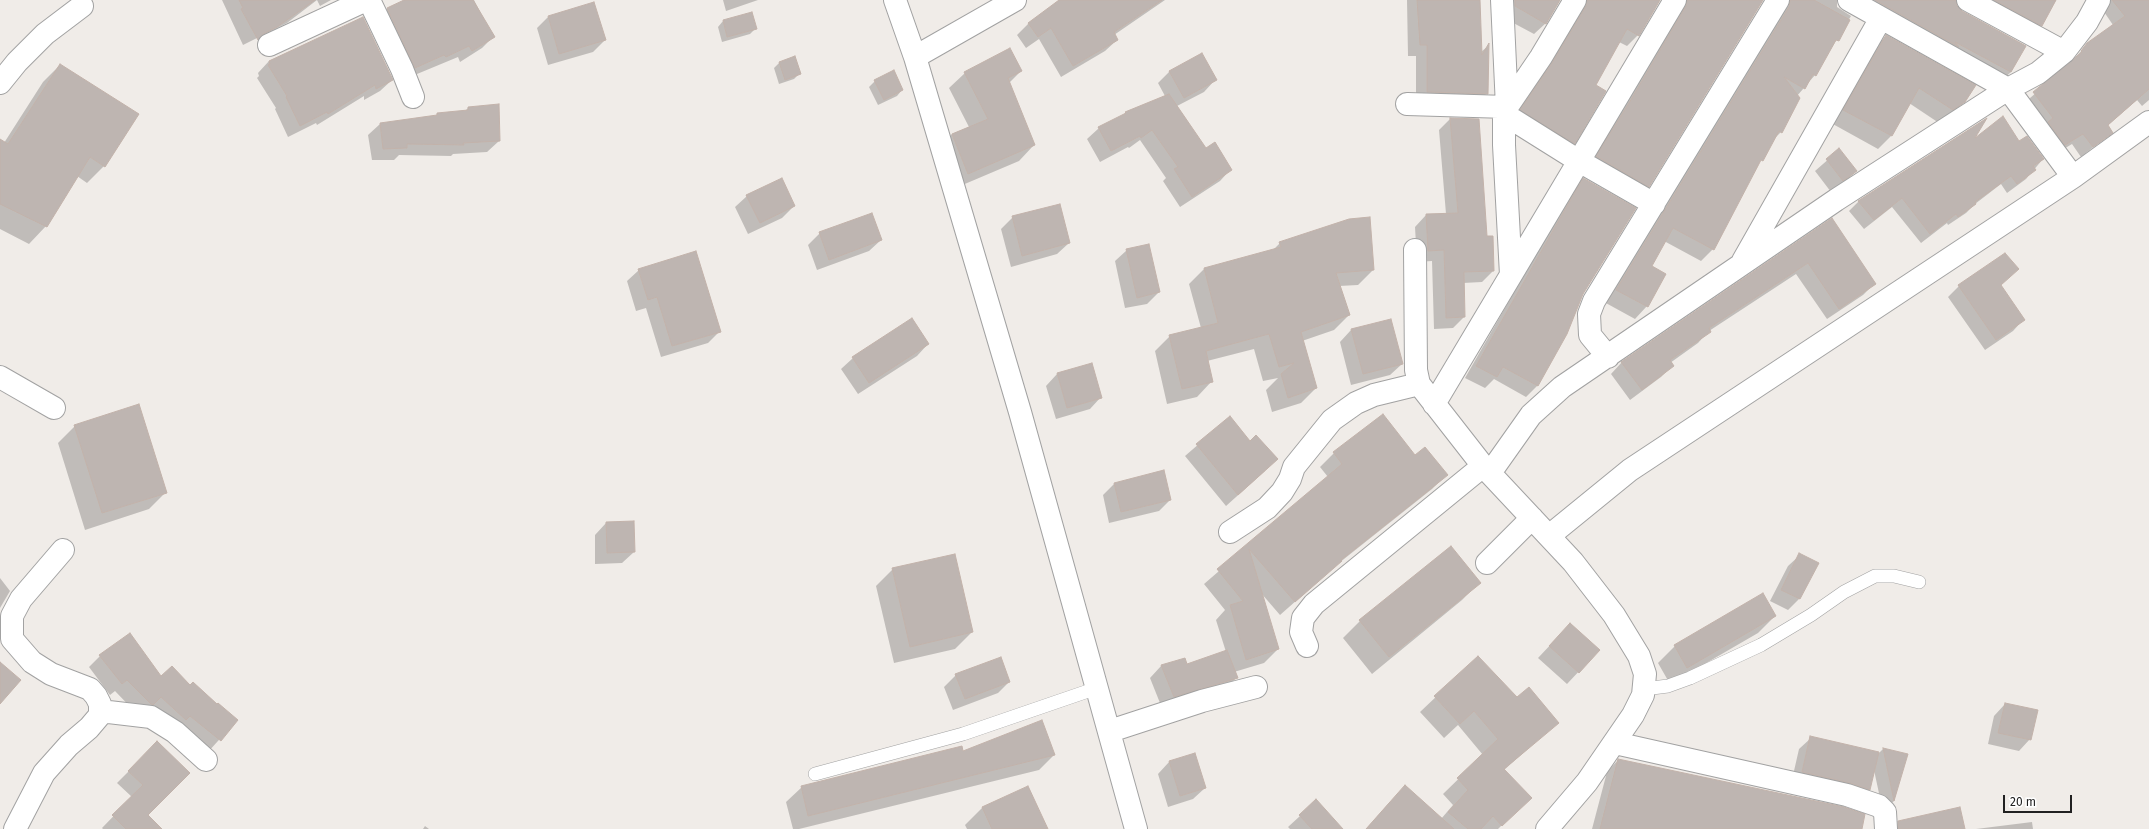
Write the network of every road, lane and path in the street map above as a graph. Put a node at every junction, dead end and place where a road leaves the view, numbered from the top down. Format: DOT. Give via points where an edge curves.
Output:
graph roads {
  1 [pos="366,0"];
  2 [pos="369,0"];
  3 [pos="895,0"];
  4 [pos="1015,0"];
  5 [pos="1502,0"];
  6 [pos="1575,0"];
  7 [pos="1675,0"];
  8 [pos="1778,0"];
  9 [pos="1849,0"];
  10 [pos="1968,0"];
  11 [pos="2099,0"];
  12 [pos="82,6"];
  13 [pos="1882,18"];
  14 [pos="269,45"];
  15 [pos="2064,52"];
  16 [pos="915,56"];
  17 [pos="0,83"];
  18 [pos="2008,89"];
  19 [pos="413,97"];
  20 [pos="1407,104"];
  21 [pos="1505,110"];
  22 [pos="2149,122"];
  23 [pos="1579,161"];
  24 [pos="2073,177"];
  25 [pos="1654,204"];
  26 [pos="1415,250"];
  27 [pos="1740,265"];
  28 [pos="1511,275"];
  29 [pos="1608,357"];
  30 [pos="0,377"];
  31 [pos="1419,384"];
  32 [pos="1434,404"];
  33 [pos="54,408"];
  34 [pos="1487,470"];
  35 [pos="1532,518"];
  36 [pos="1230,532"];
  37 [pos="1549,536"];
  38 [pos="63,550"];
  39 [pos="1487,563"];
  40 [pos="1919,582"];
  41 [pos="6,639"];
  42 [pos="1307,646"];
  43 [pos="1256,687"];
  44 [pos="1097,688"];
  45 [pos="1644,689"];
  46 [pos="100,710"];
  47 [pos="1110,731"];
  48 [pos="1615,744"];
  49 [pos="206,760"];
  50 [pos="815,774"];
  51 [pos="1555,828"];
  52 [pos="15,829"];
  53 [pos="1136,829"];
  54 [pos="1886,829"];
  1 -- 14 [label="street"];
  2 -- 19 [label="street"];
  3 -- 16 [label="street"];
  4 -- 16 [label="street"];
  5 -- 21 [label="street"];
  6 -- 21 [label="street"];
  7 -- 23 [label="street"];
  8 -- 25 [label="street"];
  9 -- 13 [label="street"];
  10 -- 15 [label="street"];
  11 -- 15 [label="street" via="2087,22"];
  12 -- 17 [label="street" via="45,34"];
  13 -- 18 [label="street"];
  13 -- 27 [label="street"];
  15 -- 18 [label="street" via="2038,73"];
  16 -- 44 [label="street" via="1020,412"];
  18 -- 24 [label="street"];
  18 -- 27 [label="street" via="1842,195"];
  20 -- 21 [label="street"];
  21 -- 23 [label="street"];
  21 -- 28 [label="street"];
  22 -- 24 [label="street"];
  23 -- 25 [label="street"];
  23 -- 28 [label="street"];
  24 -- 37 [label="street" via="1630,470"];
  25 -- 29 [label="street" via="1594,301 1589,314 1590,335"];
  26 -- 31 [label="street" via="1416,370"];
  27 -- 29 [label="street"];
  28 -- 32 [label="street"];
  29 -- 34 [label="street" via="1562,387 1532,415"];
  30 -- 33 [label="street"];
  31 -- 32 [label="street"];
  31 -- 36 [label="street" via="1374,395 1356,403 1332,420 1294,467 1290,479 1272,502"];
  32 -- 34 [label="street"];
  34 -- 35 [label="street"];
  34 -- 42 [label="street" via="1314,604 1303,618 1301,632"];
  35 -- 37 [label="street"];
  35 -- 39 [label="street"];
  37 -- 45 [label="street" via="1614,615 1639,656 1645,674"];
  38 -- 41 [label="street" via="21,599 12,616"];
  40 -- 45 [label="lane" via="1894,576 1875,576 1844,592 1761,645 1690,678 1668,686"];
  41 -- 46 [label="street" via="32,662 51,674 90,689 100,704"];
  43 -- 47 [label="street" via="1202,701"];
  44 -- 47 [label="street"];
  44 -- 50 [label="lane" via="963,734"];
  45 -- 48 [label="street" via="1633,715"];
  46 -- 49 [label="street" via="151,717 175,732"];
  46 -- 52 [label="street" via="100,715 89,728 69,745 44,773"];
  47 -- 53 [label="street"];
  48 -- 51 [label="street"];
  48 -- 54 [label="street" via="1847,795 1879,806 1885,812"];
}
